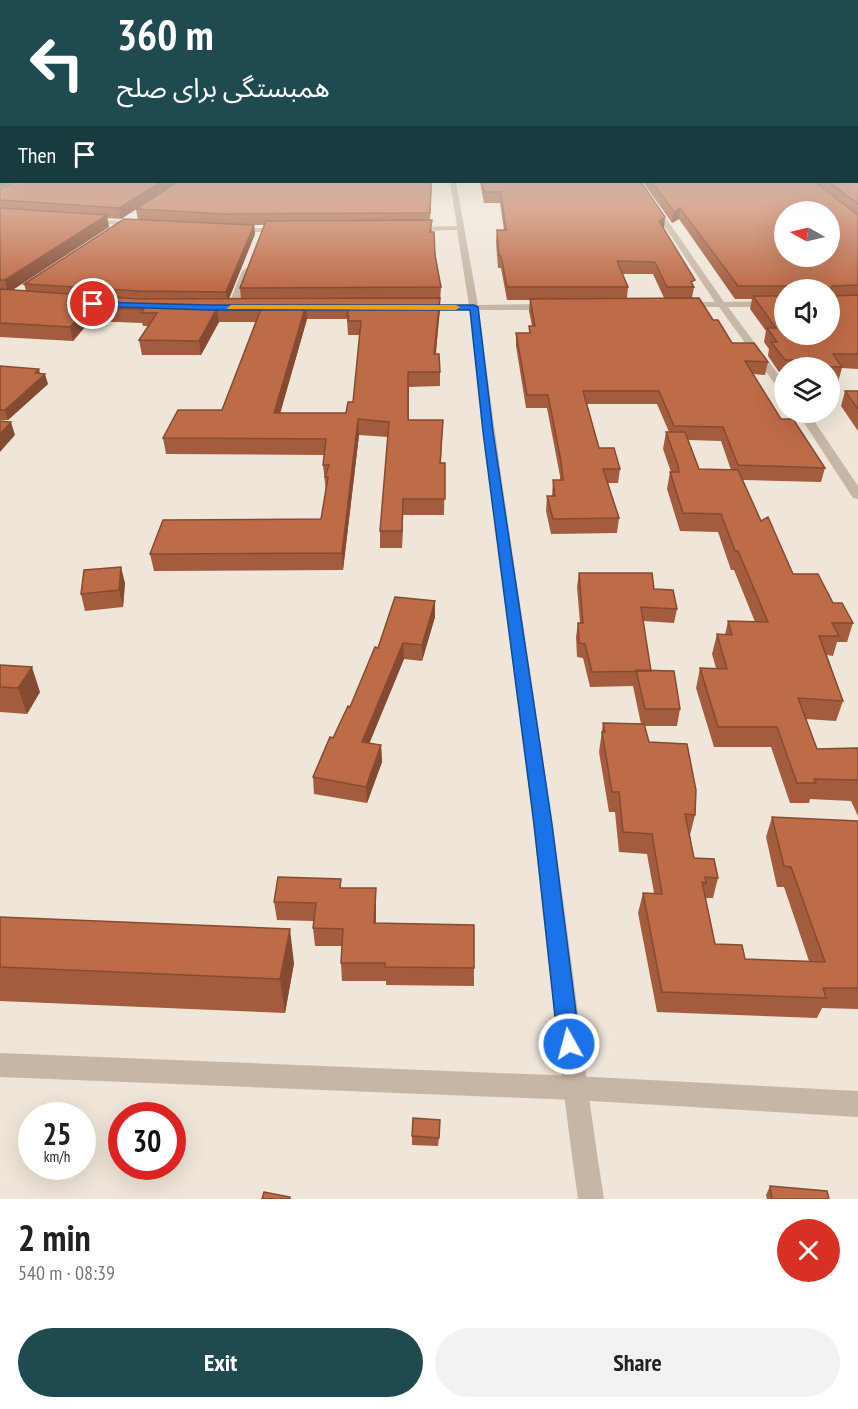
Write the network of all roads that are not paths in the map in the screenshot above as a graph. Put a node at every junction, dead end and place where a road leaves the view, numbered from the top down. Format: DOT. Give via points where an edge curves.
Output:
graph roads {
  1 [pos="453,183"];
  2 [pos="639,183"];
  3 [pos="132,217"];
  4 [pos="79,220"];
  5 [pos="123,223"];
  6 [pos="146,224"];
  7 [pos="462,228"];
  8 [pos="114,229"];
  9 [pos="404,229"];
  10 [pos="224,230"];
  11 [pos="263,230"];
  12 [pos="287,230"];
  13 [pos="259,239"];
  14 [pos="251,259"];
  15 [pos="774,304"];
  16 [pos="675,305"];
  17 [pos="722,305"];
  18 [pos="557,306"];
  19 [pos="474,307"];
  20 [pos="220,308"];
  21 [pos="232,308"];
  22 [pos="244,308"];
  23 [pos="406,308"];
  24 [pos="774,375"];
  25 [pos="809,423"];
  26 [pos="858,495"];
  27 [pos="0,1065"];
  28 [pos="574,1088"];
  29 [pos="858,1104"];
  30 [pos="591,1199"];
  1 -- 7 [label="street"];
  2 -- 17 [label="street"];
  3 -- 5 [label="street"];
  4 -- 5 [label="street"];
  5 -- 6 [label="street"];
  5 -- 8 [label="street"];
  7 -- 9 [label="street"];
  7 -- 19 [label="street"];
  10 -- 11 [label="street"];
  11 -- 12 [label="street"];
  11 -- 13 [label="street"];
  14 -- 21 [label="street"];
  15 -- 17 [label="street"];
  16 -- 17 [label="street"];
  17 -- 24 [label="street"];
  18 -- 19 [label="street"];
  19 -- 23 [label="street"];
  19 -- 28 [label="street"];
  20 -- 21 [label="street"];
  21 -- 22 [label="street"];
  25 -- 26 [label="street"];
  27 -- 28 [label="street"];
  28 -- 29 [label="street"];
  28 -- 30 [label="street"];
}
